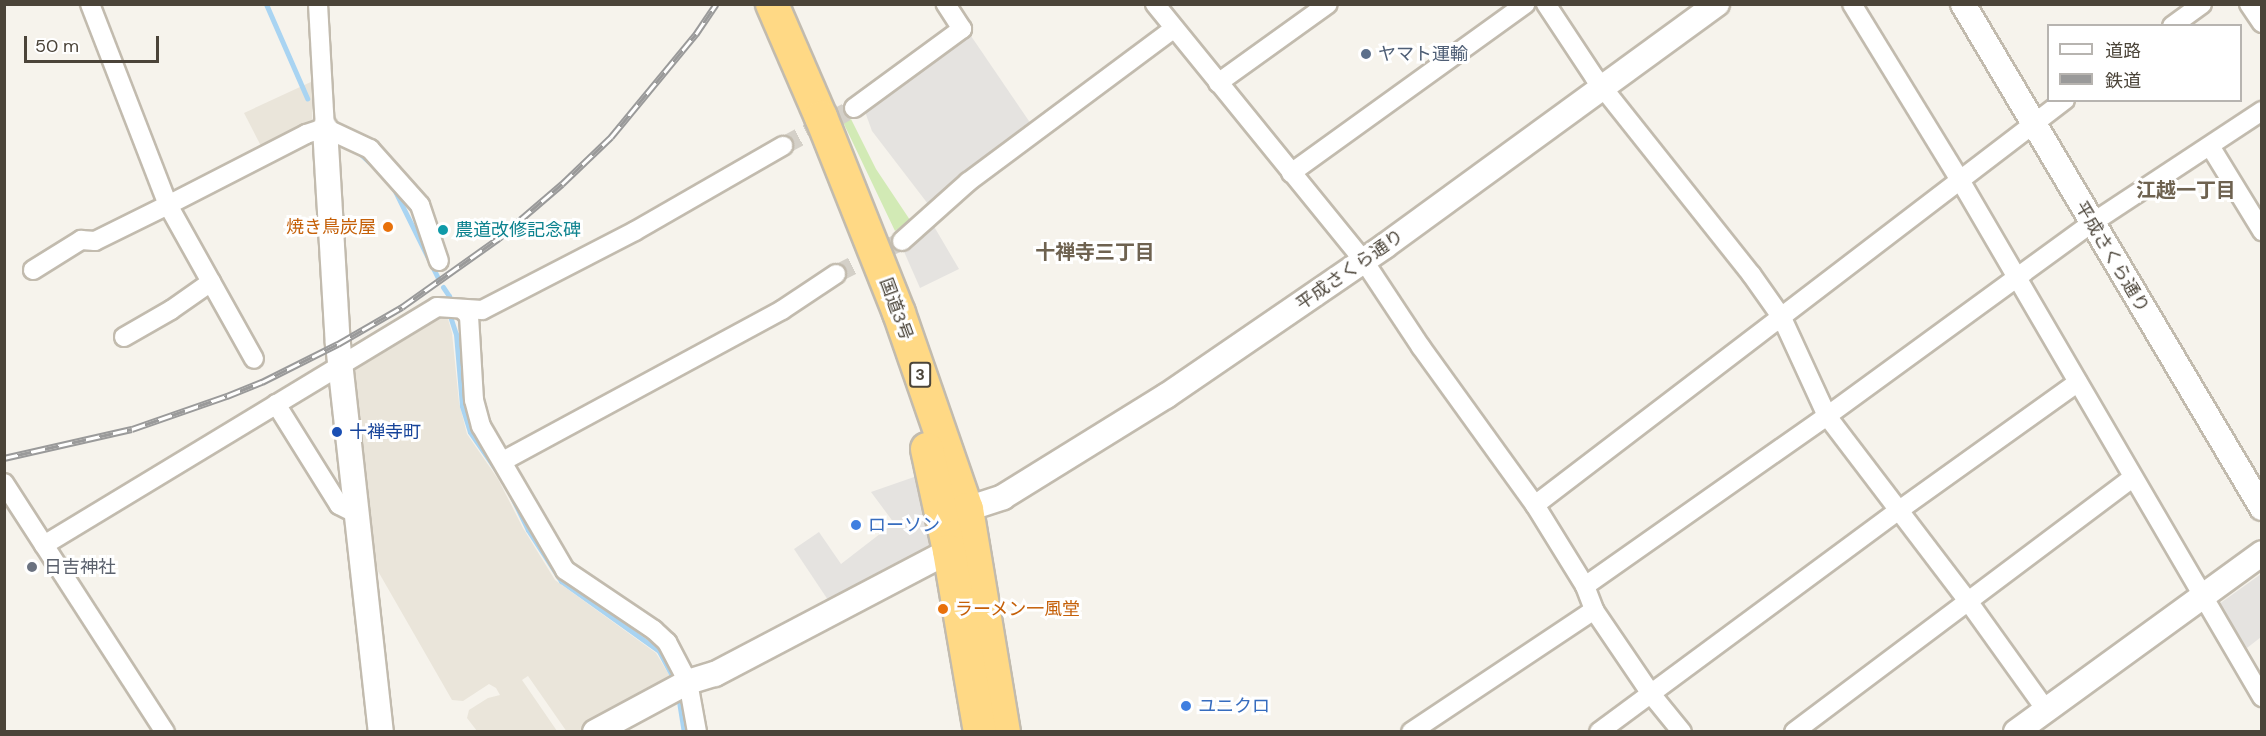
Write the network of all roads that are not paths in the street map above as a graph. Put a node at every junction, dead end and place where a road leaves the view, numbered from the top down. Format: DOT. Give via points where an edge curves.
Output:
graph roads {
  1 [pos="90,4"];
  2 [pos="318,4"];
  3 [pos="752,4"];
  4 [pos="772,4"];
  5 [pos="946,4"];
  6 [pos="1155,4"];
  7 [pos="1328,4"];
  8 [pos="1525,4"];
  9 [pos="1546,4"];
  10 [pos="1717,4"];
  11 [pos="1852,4"];
  12 [pos="2202,4"];
  13 [pos="2249,4"];
  14 [pos="1972,8"];
  15 [pos="2262,23"];
  16 [pos="2175,24"];
  17 [pos="1173,29"];
  18 [pos="776,36"];
  19 [pos="1218,83"];
  20 [pos="1603,88"];
  21 [pos="2062,102"];
  22 [pos="854,108"];
  23 [pos="2262,111"];
  24 [pos="2032,124"];
  25 [pos="325,128"];
  26 [pos="783,146"];
  27 [pos="2210,146"];
  28 [pos="1291,173"];
  29 [pos="1960,180"];
  30 [pos="168,205"];
  31 [pos="2092,223"];
  32 [pos="2262,231"];
  33 [pos="902,240"];
  34 [pos="439,261"];
  35 [pos="1364,261"];
  36 [pos="33,270"];
  37 [pos="836,274"];
  38 [pos="2017,278"];
  39 [pos="211,282"];
  40 [pos="452,308"];
  41 [pos="1782,318"];
  42 [pos="124,337"];
  43 [pos="254,359"];
  44 [pos="341,366"];
  45 [pos="2078,382"];
  46 [pos="276,404"];
  47 [pos="1827,416"];
  48 [pos="504,461"];
  49 [pos="2132,478"];
  50 [pos="4,483"];
  51 [pos="1535,505"];
  52 [pos="2262,508"];
  53 [pos="968,509"];
  54 [pos="1898,511"];
  55 [pos="357,514"];
  56 [pos="44,545"];
  57 [pos="949,551"];
  58 [pos="2262,553"];
  59 [pos="1585,586"];
  60 [pos="2202,597"];
  61 [pos="1968,601"];
  62 [pos="1594,610"];
  63 [pos="688,682"];
  64 [pos="1651,694"];
  65 [pos="2262,697"];
  66 [pos="2046,710"];
  67 [pos="165,732"];
  68 [pos="381,732"];
  69 [pos="595,732"];
  70 [pos="698,732"];
  71 [pos="980,732"];
  72 [pos="1004,732"];
  73 [pos="1411,732"];
  74 [pos="1599,732"];
  75 [pos="1682,732"];
  76 [pos="1794,732"];
  77 [pos="2016,732"];
  1 -- 30 [label="street"];
  2 -- 25 [label="street"];
  3 -- 18 [label="highway, 国道3号 / 3"];
  4 -- 18 [label="highway, 国道3号 / 3"];
  5 -- 22 [label="street" via="962,29"];
  6 -- 17 [label="street"];
  7 -- 19 [label="street"];
  8 -- 28 [label="street"];
  9 -- 20 [label="street"];
  10 -- 20 [label="street, 平成さくら通り"];
  11 -- 29 [label="street"];
  12 -- 16 [label="street"];
  13 -- 15 [label="street"];
  14 -- 24 [label="street, 平成さくら通り"];
  17 -- 19 [label="street"];
  17 -- 33 [label="street" via="968,182"];
  18 -- 53 [label="highway, 国道3号 / 3" via="821,117 898,313"];
  18 -- 57 [label="highway, 国道3号 / 3" via="909,387 932,466"];
  19 -- 28 [label="street"];
  20 -- 35 [label="street, 平成さくら通り"];
  20 -- 41 [label="street"];
  21 -- 24 [label="street"];
  23 -- 27 [label="street"];
  24 -- 29 [label="street"];
  24 -- 31 [label="street, 平成さくら通り"];
  25 -- 30 [label="street"];
  25 -- 34 [label="street" via="370,149 420,205"];
  25 -- 44 [label="street"];
  26 -- 40 [label="street" via="482,310"];
  27 -- 31 [label="street"];
  27 -- 32 [label="street"];
  28 -- 35 [label="street"];
  29 -- 38 [label="street"];
  29 -- 41 [label="street"];
  30 -- 36 [label="street" via="95,242 81,240"];
  30 -- 39 [label="street"];
  31 -- 38 [label="street"];
  31 -- 52 [label="street, 平成さくら通り"];
  35 -- 51 [label="street"];
  35 -- 53 [label="street, 平成さくら通り" via="1167,396 1003,496"];
  37 -- 48 [label="street" via="782,310"];
  38 -- 45 [label="street"];
  38 -- 47 [label="street"];
  39 -- 42 [label="street" via="160,326"];
  39 -- 43 [label="street"];
  40 -- 44 [label="street"];
  40 -- 48 [label="street" via="469,316 474,400 481,426"];
  41 -- 47 [label="street"];
  41 -- 51 [label="street"];
  44 -- 46 [label="street"];
  44 -- 55 [label="street"];
  45 -- 49 [label="street"];
  45 -- 54 [label="street"];
  46 -- 55 [label="street" via="339,505"];
  46 -- 56 [label="street"];
  47 -- 54 [label="street"];
  47 -- 59 [label="street"];
  48 -- 63 [label="street" via="565,570 654,630 667,642"];
  49 -- 60 [label="street"];
  49 -- 61 [label="street"];
  50 -- 56 [label="street"];
  51 -- 59 [label="street"];
  53 -- 57 [label="street"];
  53 -- 72 [label="highway, 国道3号 / 3"];
  54 -- 61 [label="street"];
  54 -- 64 [label="street"];
  55 -- 68 [label="street"];
  56 -- 67 [label="street"];
  57 -- 63 [label="street" via="715,674"];
  57 -- 71 [label="highway, 国道3号 / 3"];
  58 -- 60 [label="street"];
  59 -- 62 [label="street"];
  60 -- 65 [label="street"];
  60 -- 66 [label="street"];
  61 -- 66 [label="street"];
  61 -- 76 [label="street"];
  62 -- 64 [label="street"];
  62 -- 73 [label="street"];
  63 -- 69 [label="street"];
  63 -- 70 [label="street"];
  64 -- 74 [label="street"];
  64 -- 75 [label="street"];
  66 -- 77 [label="street"];
}
